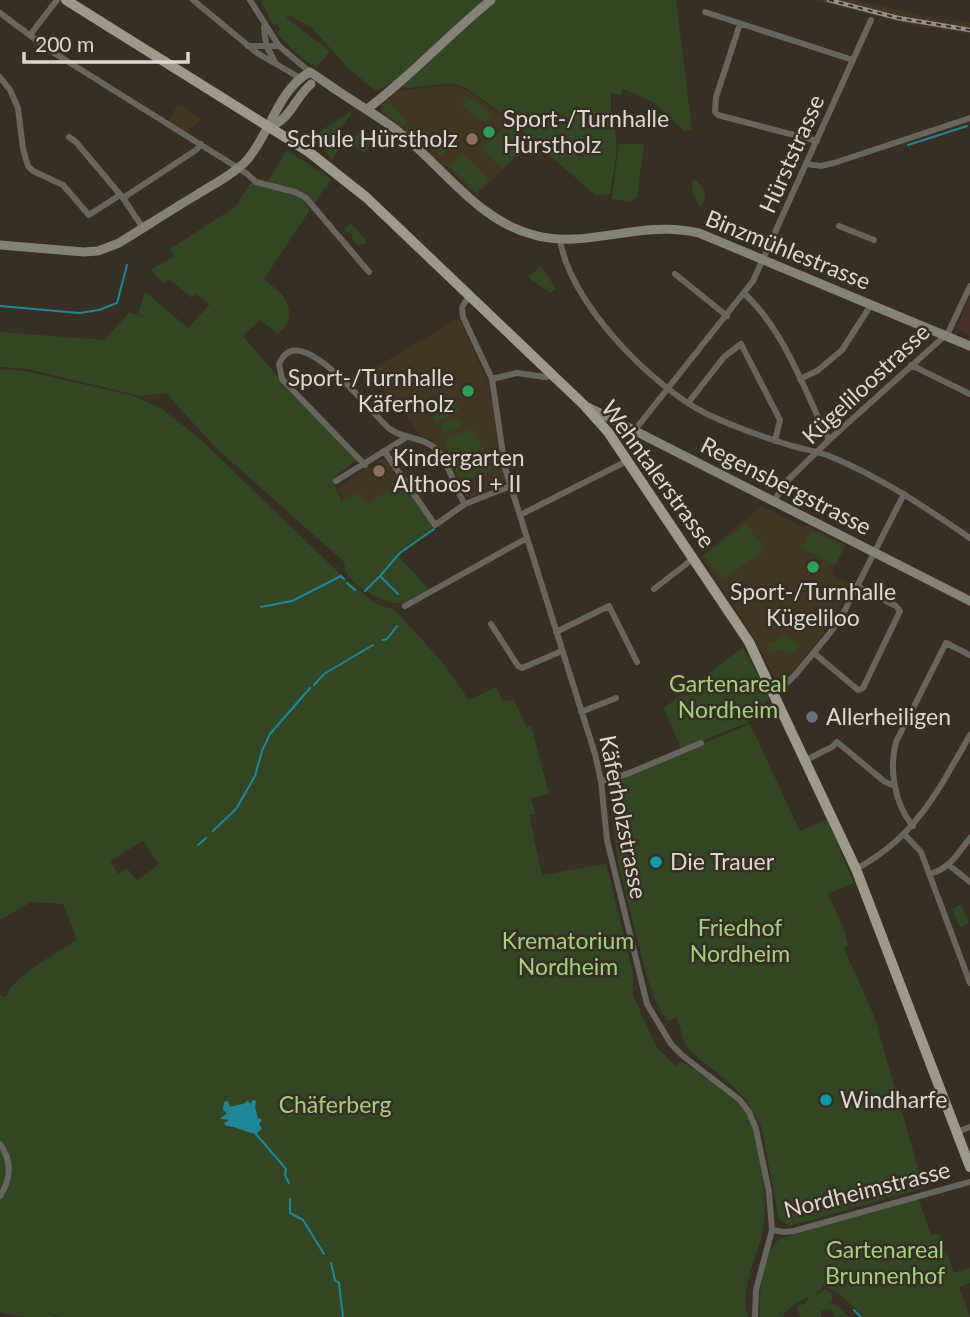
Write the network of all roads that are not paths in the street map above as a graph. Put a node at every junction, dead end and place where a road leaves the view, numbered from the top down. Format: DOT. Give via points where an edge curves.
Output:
graph roads {
  1 [pos="57,0"];
  2 [pos="66,0"];
  3 [pos="193,0"];
  4 [pos="250,0"];
  5 [pos="491,0"];
  6 [pos="705,12"];
  7 [pos="0,13"];
  8 [pos="871,20"];
  9 [pos="740,24"];
  10 [pos="264,25"];
  11 [pos="30,35"];
  12 [pos="266,45"];
  13 [pos="248,46"];
  14 [pos="279,46"];
  15 [pos="287,54"];
  16 [pos="853,60"];
  17 [pos="277,64"];
  18 [pos="310,72"];
  19 [pos="0,77"];
  20 [pos="300,78"];
  21 [pos="311,84"];
  22 [pos="340,93"];
  23 [pos="367,109"];
  24 [pos="970,118"];
  25 [pos="270,127"];
  26 [pos="69,137"];
  27 [pos="817,141"];
  28 [pos="201,144"];
  29 [pos="807,164"];
  30 [pos="238,168"];
  31 [pos="122,197"];
  32 [pos="839,226"];
  33 [pos="144,228"];
  34 [pos="559,239"];
  35 [pos="874,240"];
  36 [pos="0,245"];
  37 [pos="764,259"];
  38 [pos="369,272"];
  39 [pos="675,274"];
  40 [pos="970,286"];
  41 [pos="745,294"];
  42 [pos="468,296"];
  43 [pos="872,305"];
  44 [pos="727,316"];
  45 [pos="944,336"];
  46 [pos="970,346"];
  47 [pos="911,365"];
  48 [pos="552,375"];
  49 [pos="492,379"];
  50 [pos="800,379"];
  51 [pos="668,387"];
  52 [pos="970,394"];
  53 [pos="688,402"];
  54 [pos="584,405"];
  55 [pos="634,431"];
  56 [pos="407,437"];
  57 [pos="830,439"];
  58 [pos="775,441"];
  59 [pos="385,452"];
  60 [pos="817,453"];
  61 [pos="629,460"];
  62 [pos="365,465"];
  63 [pos="336,481"];
  64 [pos="511,486"];
  65 [pos="904,494"];
  66 [pos="774,501"];
  67 [pos="466,504"];
  68 [pos="520,515"];
  69 [pos="527,538"];
  70 [pos="970,538"];
  71 [pos="874,552"];
  72 [pos="694,558"];
  73 [pos="857,586"];
  74 [pos="654,589"];
  75 [pos="970,600"];
  76 [pos="405,606"];
  77 [pos="491,624"];
  78 [pos="556,632"];
  79 [pos="562,651"];
  80 [pos="814,653"];
  81 [pos="970,655"];
  82 [pos="637,662"];
  83 [pos="775,694"];
  84 [pos="616,698"];
  85 [pos="581,712"];
  86 [pos="970,735"];
  87 [pos="701,743"];
  88 [pos="806,760"];
  89 [pos="601,781"];
  90 [pos="895,786"];
  91 [pos="913,826"];
  92 [pos="904,834"];
  93 [pos="970,838"];
  94 [pos="949,865"];
  95 [pos="856,869"];
  96 [pos="929,874"];
  97 [pos="970,882"];
  98 [pos="970,983"];
  99 [pos="970,1126"];
  100 [pos="957,1132"];
  101 [pos="0,1144"];
  102 [pos="970,1167"];
  103 [pos="970,1182"];
  104 [pos="0,1196"];
  105 [pos="772,1230"];
  106 [pos="755,1317"];
  1 -- 11 [label="street"];
  2 -- 25 [label="main road, Wehntalerstrasse"];
  3 -- 13 [label="street"];
  4 -- 10 [label="street"];
  5 -- 23 [label="street"];
  6 -- 9 [label="street"];
  7 -- 11 [label="street"];
  8 -- 16 [label="street, Hürststrasse"];
  9 -- 16 [label="street"];
  9 -- 27 [label="street" via="715,112"];
  10 -- 12 [label="street"];
  10 -- 14 [label="street"];
  11 -- 28 [label="street"];
  12 -- 13 [label="street"];
  12 -- 14 [label="street"];
  12 -- 17 [label="street"];
  13 -- 17 [label="street"];
  14 -- 15 [label="street"];
  15 -- 17 [label="street"];
  15 -- 18 [label="street"];
  16 -- 27 [label="street, Hürststrasse"];
  17 -- 20 [label="street"];
  18 -- 20 [label="street"];
  18 -- 21 [label="street"];
  18 -- 22 [label="street, Binzmühlestrasse"];
  19 -- 31 [label="street" via="18,108 25,160 33,171 57,180 89,215"];
  20 -- 21 [label="street, Binzmühlestrasse"];
  20 -- 25 [label="street"];
  21 -- 22 [label="street, Binzmühlestrasse"];
  21 -- 25 [label="street" via="281,123"];
  22 -- 23 [label="street, Binzmühlestrasse"];
  23 -- 34 [label="street, Binzmühlestrasse" via="494,217 527,234"];
  24 -- 29 [label="street" via="834,163"];
  25 -- 30 [label="street"];
  25 -- 42 [label="main road, Wehntalerstrasse" via="367,198"];
  26 -- 31 [label="street"];
  27 -- 29 [label="street, Hürststrasse"];
  28 -- 30 [label="street"];
  28 -- 31 [label="street"];
  29 -- 37 [label="street, Hürststrasse"];
  30 -- 33 [label="street"];
  30 -- 38 [label="street" via="257,182 306,198"];
  31 -- 33 [label="street"];
  32 -- 35 [label="street"];
  33 -- 36 [label="street" via="93,251"];
  34 -- 37 [label="street, Binzmühlestrasse" via="680,229 702,233"];
  34 -- 51 [label="street" via="566,267 604,326 633,359"];
  37 -- 41 [label="street, Hürststrasse"];
  37 -- 43 [label="street, Binzmühlestrasse"];
  39 -- 44 [label="street"];
  40 -- 45 [label="street, Kügeliloostrasse"];
  41 -- 44 [label="street, Hürststrasse"];
  41 -- 50 [label="street" via="768,317"];
  42 -- 48 [label="main road, Wehntalerstrasse"];
  42 -- 49 [label="street, Käferholzstrasse" via="462,306 463,317"];
  43 -- 45 [label="street, Binzmühlestrasse"];
  43 -- 50 [label="street" via="842,350"];
  44 -- 51 [label="street, Hürststrasse"];
  45 -- 46 [label="street, Binzmühlestrasse"];
  45 -- 47 [label="street, Kügeliloostrasse"];
  47 -- 52 [label="street"];
  47 -- 57 [label="street, Kügeliloostrasse"];
  48 -- 49 [label="street" via="517,373"];
  48 -- 54 [label="main road, Wehntalerstrasse"];
  49 -- 64 [label="street, Käferholzstrasse" via="501,451"];
  50 -- 57 [label="street"];
  51 -- 53 [label="street"];
  51 -- 55 [label="street, Hürststrasse"];
  53 -- 58 [label="street"];
  53 -- 58 [label="street" via="724,357 741,344 780,420"];
  54 -- 55 [label="street, Regensbergstrasse"];
  54 -- 61 [label="main road, Wehntalerstrasse"];
  55 -- 66 [label="street, Regensbergstrasse"];
  56 -- 59 [label="street"];
  56 -- 62 [label="street" via="389,428 333,369 302,352 286,354 279,364 282,379"];
  56 -- 67 [label="street" via="421,439 436,450"];
  57 -- 60 [label="street, Kügeliloostrasse"];
  58 -- 60 [label="street"];
  59 -- 62 [label="street"];
  59 -- 67 [label="street" via="435,525"];
  60 -- 65 [label="street"];
  60 -- 66 [label="street, Kügeliloostrasse" via="786,482"];
  61 -- 68 [label="street"];
  61 -- 72 [label="main road, Wehntalerstrasse"];
  62 -- 63 [label="street"];
  64 -- 67 [label="street"];
  64 -- 68 [label="street, Käferholzstrasse"];
  65 -- 70 [label="street"];
  65 -- 71 [label="street"];
  66 -- 71 [label="street, Regensbergstrasse"];
  68 -- 69 [label="street, Käferholzstrasse"];
  69 -- 76 [label="street"];
  69 -- 78 [label="street, Käferholzstrasse"];
  71 -- 73 [label="street"];
  71 -- 75 [label="street, Regensbergstrasse"];
  72 -- 74 [label="street"];
  72 -- 83 [label="main road, Wehntalerstrasse" via="749,642"];
  73 -- 80 [label="street"];
  73 -- 80 [label="street" via="900,611 863,688 858,690"];
  77 -- 79 [label="street" via="522,668"];
  78 -- 79 [label="street, Käferholzstrasse"];
  78 -- 82 [label="street" via="609,606"];
  79 -- 85 [label="street, Käferholzstrasse"];
  80 -- 83 [label="street"];
  81 -- 90 [label="street" via="946,643 896,742 892,758"];
  83 -- 88 [label="main road, Wehntalerstrasse"];
  84 -- 85 [label="street"];
  85 -- 89 [label="street, Käferholzstrasse"];
  86 -- 91 [label="street"];
  87 -- 89 [label="street"];
  88 -- 90 [label="street" via="837,742"];
  88 -- 95 [label="main road, Wehntalerstrasse"];
  89 -- 105 [label="street, Käferholzstrasse" via="607,840 647,1004 671,1044 749,1112 766,1177"];
  90 -- 91 [label="street"];
  91 -- 92 [label="street"];
  92 -- 95 [label="street"];
  92 -- 96 [label="street" via="921,852"];
  93 -- 94 [label="street"];
  94 -- 96 [label="street"];
  94 -- 97 [label="street"];
  95 -- 100 [label="main road, Wehntalerstrasse"];
  96 -- 98 [label="street"];
  99 -- 100 [label="street"];
  100 -- 102 [label="main road, Wehntalerstrasse"];
  101 -- 104 [label="street" via="9,1167"];
  103 -- 105 [label="street, Nordheimstrasse" via="794,1231"];
  105 -- 106 [label="street, Käferholzstrasse" via="757,1280"];
}
